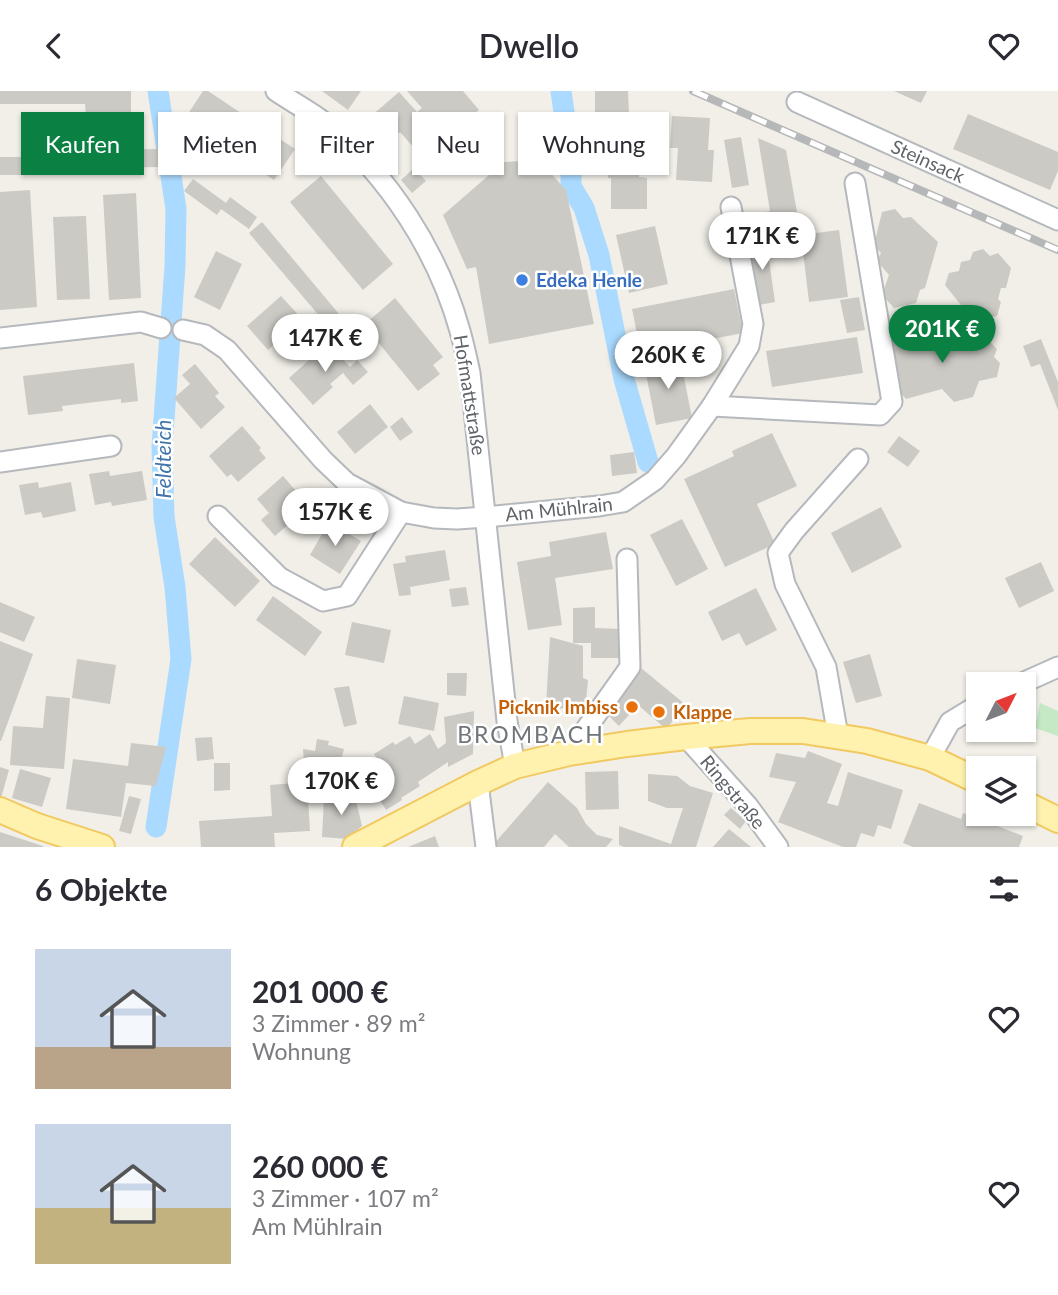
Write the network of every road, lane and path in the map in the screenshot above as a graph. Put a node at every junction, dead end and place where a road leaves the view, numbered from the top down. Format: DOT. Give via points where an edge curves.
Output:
graph roads {
  1 [pos="276,91"];
  2 [pos="797,102"];
  3 [pos="855,183"];
  4 [pos="731,207"];
  5 [pos="1058,220"];
  6 [pos="161,328"];
  7 [pos="183,330"];
  8 [pos="0,338"];
  9 [pos="712,406"];
  10 [pos="111,446"];
  11 [pos="858,459"];
  12 [pos="0,462"];
  13 [pos="401,512"];
  14 [pos="218,516"];
  15 [pos="486,517"];
  16 [pos="627,559"];
  17 [pos="1058,667"];
  18 [pos="1036,677"];
  19 [pos="966,712"];
  20 [pos="838,736"];
  21 [pos="686,737"];
  22 [pos="569,753"];
  23 [pos="930,758"];
  24 [pos="515,766"];
  25 [pos="966,775"];
  26 [pos="478,783"];
  27 [pos="1036,809"];
  28 [pos="0,810"];
  29 [pos="1058,820"];
  30 [pos="102,847"];
  31 [pos="355,847"];
  32 [pos="486,847"];
  33 [pos="778,847"];
  1 -- 15 [label="street, Hofmattstraße" via="325,123 364,161 411,221 442,279 470,373"];
  2 -- 5 [label="street, Steinsack"];
  3 -- 9 [label="street" via="891,402 880,415"];
  4 -- 9 [label="street, Am Mühlrain" via="752,324 749,346"];
  6 -- 8 [label="street" via="141,322"];
  7 -- 13 [label="street, Am Mühlrain" via="205,335 227,350 339,475"];
  9 -- 15 [label="street, Am Mühlrain" via="655,479 623,502"];
  10 -- 12 [label="street"];
  11 -- 20 [label="street" via="778,553 785,584 826,667"];
  13 -- 14 [label="street" via="347,596 323,601 279,577"];
  13 -- 15 [label="street, Am Mühlrain" via="434,518"];
  15 -- 24 [label="street, Hofmattstraße"];
  16 -- 22 [label="street" via="630,667"];
  17 -- 18 [label="street"];
  19 -- 23 [label="street" via="950,722"];
  20 -- 21 [label="main road" via="750,730"];
  20 -- 23 [label="main road"];
  21 -- 22 [label="main road"];
  21 -- 33 [label="street, Ringstraße"];
  22 -- 24 [label="main road"];
  23 -- 25 [label="main road"];
  24 -- 26 [label="main road"];
  26 -- 31 [label="main road"];
  26 -- 32 [label="street"];
  27 -- 29 [label="main road"];
  28 -- 30 [label="main road"];
}
